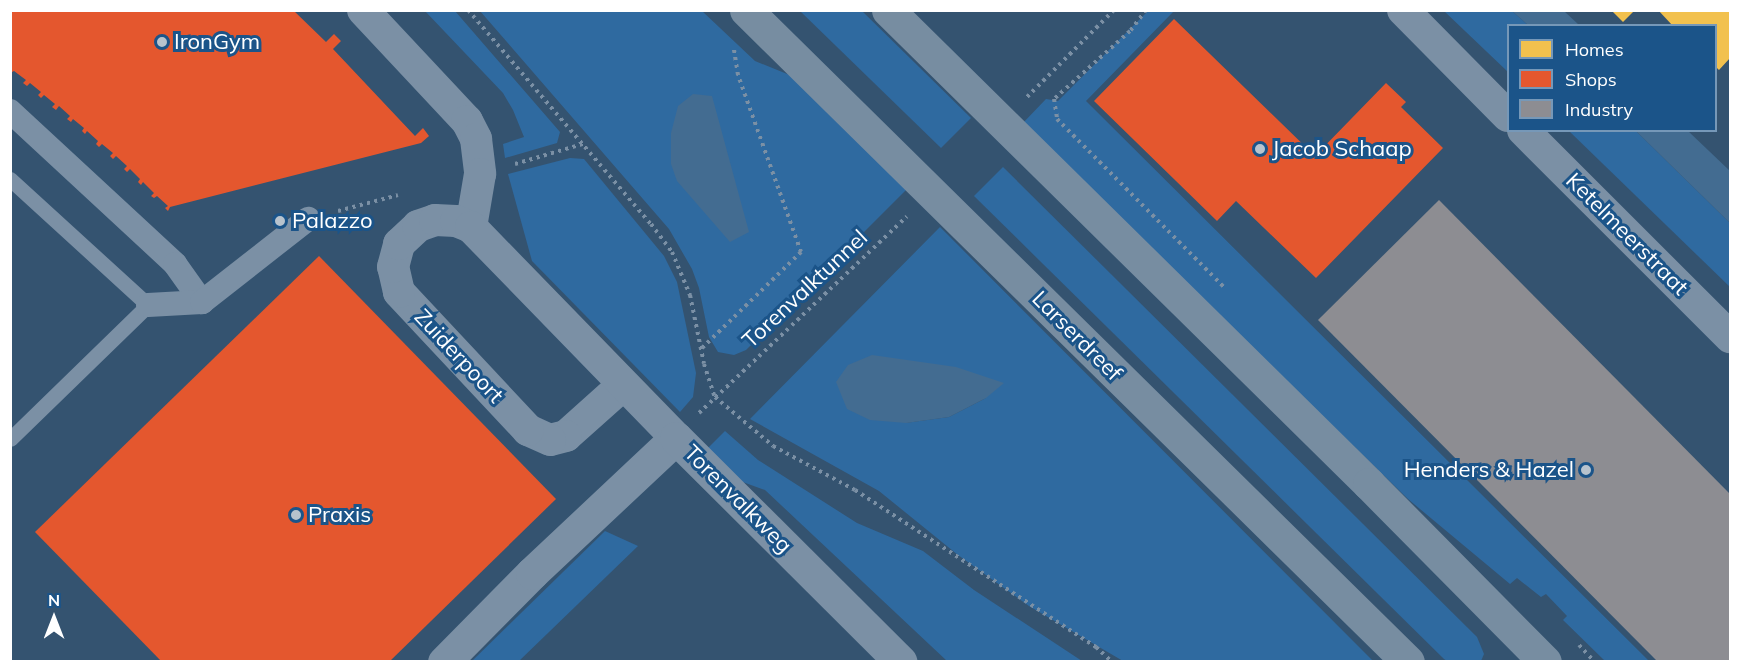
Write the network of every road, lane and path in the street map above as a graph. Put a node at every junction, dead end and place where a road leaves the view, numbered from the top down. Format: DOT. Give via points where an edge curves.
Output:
graph roads {
  1 [pos="363,10"];
  2 [pos="468,10"];
  3 [pos="746,10"];
  4 [pos="888,10"];
  5 [pos="1114,10"];
  6 [pos="1146,10"];
  7 [pos="1403,10"];
  8 [pos="732,40"];
  9 [pos="1019,105"];
  10 [pos="10,111"];
  11 [pos="1507,114"];
  12 [pos="1525,132"];
  13 [pos="10,179"];
  14 [pos="910,214"];
  15 [pos="308,219"];
  16 [pos="471,227"];
  17 [pos="1232,295"];
  18 [pos="202,302"];
  19 [pos="148,305"];
  20 [pos="1731,337"];
  21 [pos="701,348"];
  22 [pos="623,385"];
  23 [pos="715,397"];
  24 [pos="676,438"];
  25 [pos="10,439"];
  26 [pos="444,662"];
  27 [pos="901,662"];
  28 [pos="1112,662"];
  29 [pos="1408,662"];
  30 [pos="1545,662"];
  1 -- 16 [label="street" via="467,121 476,139 480,174"];
  2 -- 21 [label="path" via="672,252 690,295"];
  3 -- 29 [label="main road, Larserdreef"];
  4 -- 30 [label="main road"];
  5 -- 9 [label="path"];
  6 -- 17 [label="path" via="1130,31 1054,99 1057,119"];
  7 -- 11 [label="street"];
  8 -- 21 [label="path" via="738,75 801,252"];
  10 -- 18 [label="street" via="175,264"];
  12 -- 20 [label="street, Ketelmeerstraat"];
  13 -- 19 [label="lane"];
  14 -- 23 [label="path, Torenvalktunnel"];
  15 -- 18 [label="street"];
  16 -- 22 [label="street"];
  16 -- 22 [label="street, Zuiderpoort" via="456,221 435,220 418,226 399,244 393,267 399,292 528,430 550,440 566,436"];
  18 -- 19 [label="street"];
  19 -- 25 [label="lane"];
  21 -- 23 [label="path"];
  22 -- 24 [label="street"];
  23 -- 28 [label="path" via="773,446 855,490 1096,647"];
  24 -- 26 [label="street, Torenvalkweg" via="531,573"];
  24 -- 27 [label="street, Torenvalkweg"];
}
